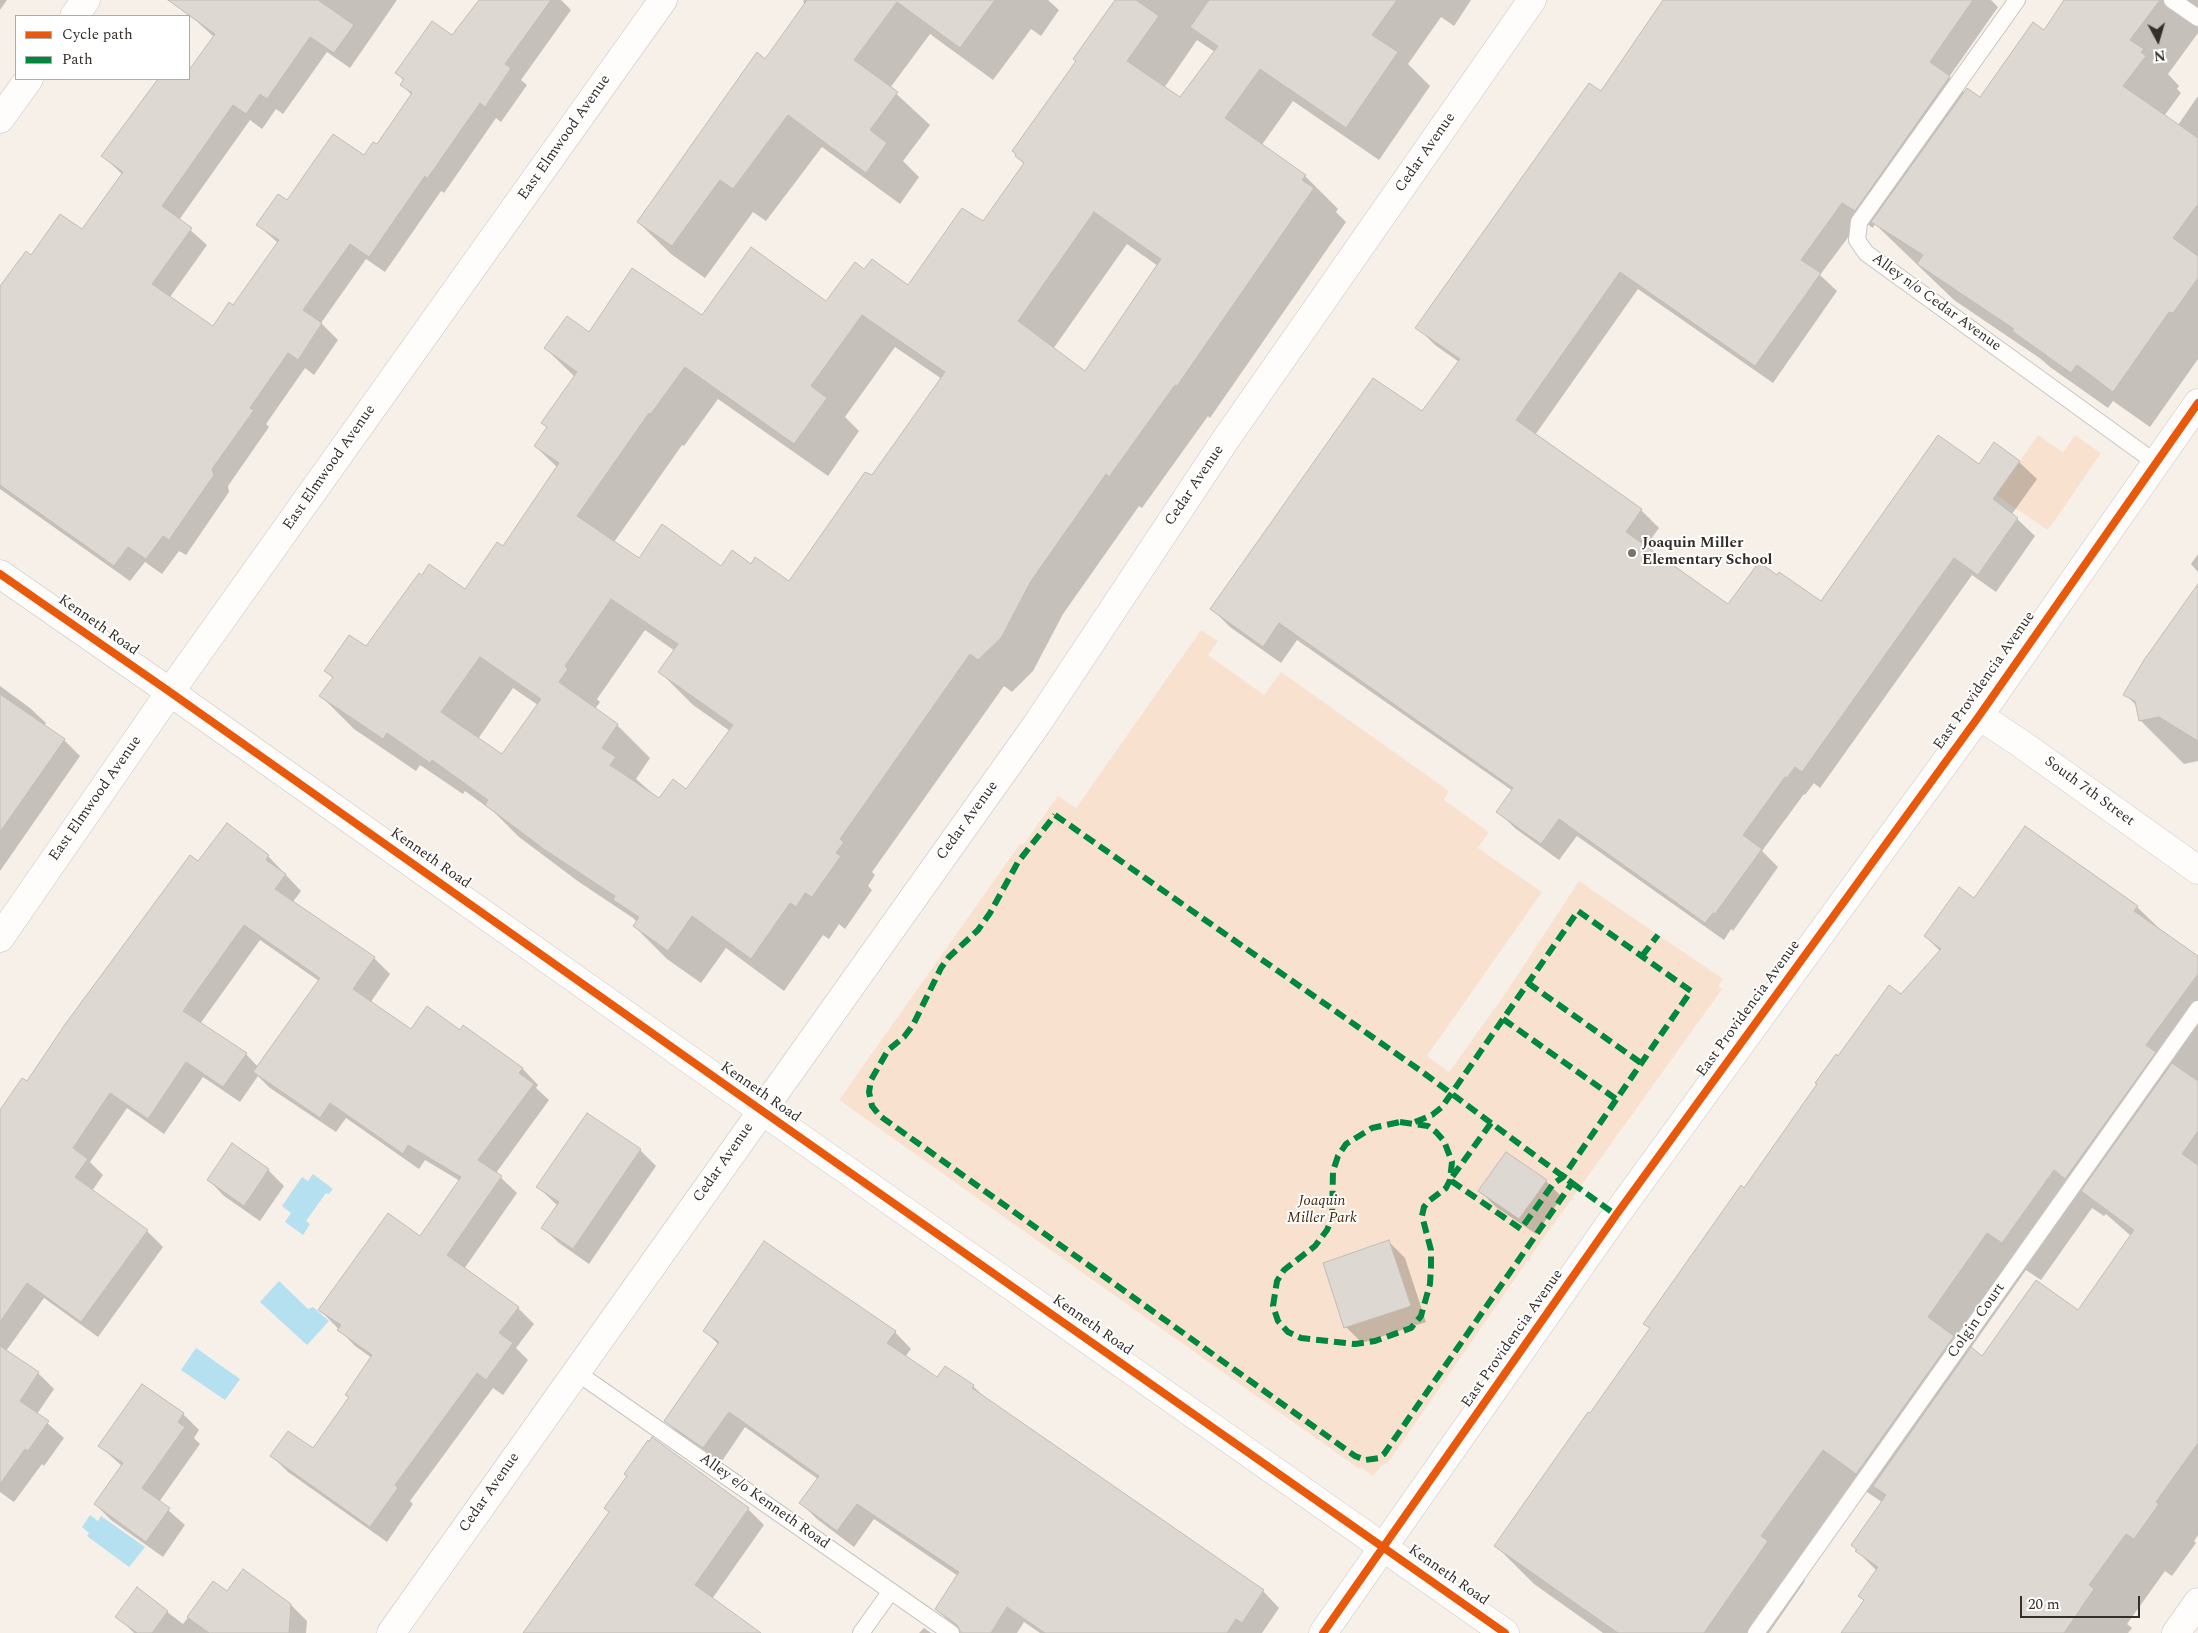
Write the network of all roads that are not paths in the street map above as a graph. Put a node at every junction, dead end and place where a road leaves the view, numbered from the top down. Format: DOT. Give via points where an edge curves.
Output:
graph roads {
  1 [pos="86,0"];
  2 [pos="663,0"];
  3 [pos="1532,0"];
  4 [pos="2016,0"];
  5 [pos="2172,0"];
  6 [pos="75,15"];
  7 [pos="2198,18"];
  8 [pos="28,80"];
  9 [pos="0,119"];
  10 [pos="2198,403"];
  11 [pos="2156,463"];
  12 [pos="0,574"];
  13 [pos="170,692"];
  14 [pos="1979,716"];
  15 [pos="2198,870"];
  16 [pos="0,938"];
  17 [pos="2198,1009"];
  18 [pos="762,1111"];
  19 [pos="576,1372"];
  20 [pos="1384,1548"];
  21 [pos="891,1591"];
  22 [pos="2198,1602"];
  23 [pos="391,1633"];
  24 [pos="861,1633"];
  25 [pos="952,1633"];
  26 [pos="1323,1633"];
  27 [pos="1505,1633"];
  28 [pos="1756,1633"];
  29 [pos="2176,1633"];
  1 -- 6 [label="street"];
  2 -- 13 [label="street, East Elmwood Avenue"];
  3 -- 18 [label="street, Cedar Avenue" via="1226,439 1037,724"];
  4 -- 11 [label="lane, Alley n/o Cedar Avenue" via="1859,222 1857,240 1866,253"];
  5 -- 7 [label="lane"];
  8 -- 9 [label="street"];
  10 -- 11 [label="street, East Providencia Avenue"];
  11 -- 14 [label="street, East Providencia Avenue"];
  12 -- 13 [label="street, Kenneth Road"];
  13 -- 16 [label="street, East Elmwood Avenue"];
  13 -- 18 [label="street, Kenneth Road"];
  14 -- 15 [label="street, South 7th Street"];
  14 -- 20 [label="street, East Providencia Avenue" via="1616,1215"];
  17 -- 28 [label="lane, Colgin Court"];
  18 -- 19 [label="street, Cedar Avenue"];
  18 -- 20 [label="street, Kenneth Road"];
  19 -- 21 [label="lane, Alley e/o Kenneth Road"];
  19 -- 23 [label="street, Cedar Avenue"];
  20 -- 26 [label="street, East Providencia Avenue"];
  20 -- 27 [label="street, Kenneth Road"];
  21 -- 24 [label="lane"];
  21 -- 25 [label="lane, Alley e/o Kenneth Road"];
  22 -- 29 [label="street"];
}
